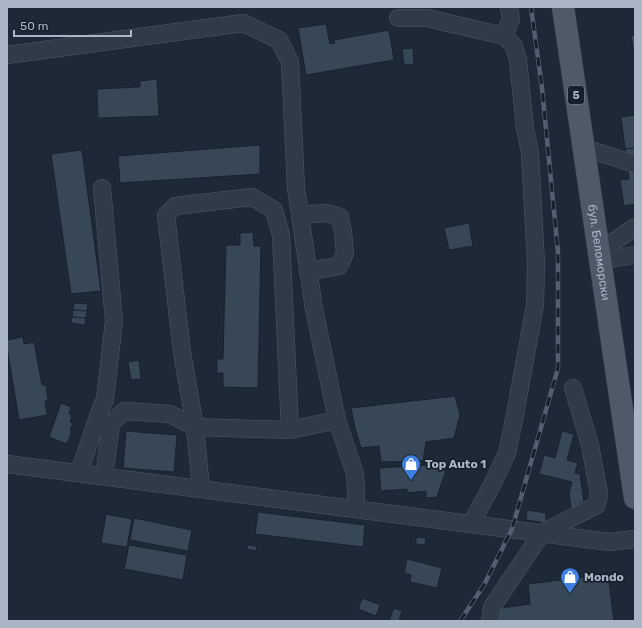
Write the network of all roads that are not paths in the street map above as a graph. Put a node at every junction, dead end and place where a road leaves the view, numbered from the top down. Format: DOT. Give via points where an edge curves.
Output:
graph roads {
  1 [pos="509,7"];
  2 [pos="563,7"];
  3 [pos="398,18"];
  4 [pos="504,36"];
  5 [pos="7,55"];
  6 [pos="584,148"];
  7 [pos="635,164"];
  8 [pos="102,188"];
  9 [pos="300,215"];
  10 [pos="635,227"];
  11 [pos="635,255"];
  12 [pos="600,256"];
  13 [pos="308,271"];
  14 [pos="573,388"];
  15 [pos="628,397"];
  16 [pos="337,420"];
  17 [pos="195,427"];
  18 [pos="290,430"];
  19 [pos="7,464"];
  20 [pos="79,473"];
  21 [pos="104,476"];
  22 [pos="201,489"];
  23 [pos="635,498"];
  24 [pos="356,509"];
  25 [pos="470,524"];
  26 [pos="542,533"];
  27 [pos="635,539"];
  28 [pos="490,621"];
  1 -- 4 [label="street" via="511,19"];
  2 -- 6 [label="main road, бул. Беломорски / 5"];
  3 -- 4 [label="street" via="427,18"];
  4 -- 25 [label="street" via="514,46 518,60 524,128 530,153 536,264 535,305 507,453"];
  5 -- 9 [label="street" via="242,23 278,40 290,62 296,188"];
  6 -- 7 [label="street"];
  6 -- 12 [label="main road, бул. Беломорски / 5"];
  8 -- 20 [label="street" via="114,321 105,399"];
  9 -- 13 [label="street"];
  9 -- 13 [label="street" via="326,213 340,217 343,232 345,253 339,266"];
  10 -- 12 [label="street"];
  11 -- 12 [label="street"];
  12 -- 15 [label="main road, бул. Беломорски / 5"];
  13 -- 16 [label="street"];
  14 -- 26 [label="street" via="590,446 599,494 597,505"];
  15 -- 23 [label="main road, бул. Беломорски / 5"];
  16 -- 18 [label="street"];
  16 -- 24 [label="street" via="355,474"];
  17 -- 18 [label="street"];
  17 -- 18 [label="street" via="182,352 166,215 175,206 252,197 274,210 282,235"];
  17 -- 21 [label="street" via="170,414 124,411 111,424"];
  17 -- 22 [label="street"];
  19 -- 20 [label="street"];
  20 -- 21 [label="street"];
  21 -- 22 [label="street"];
  22 -- 24 [label="street"];
  24 -- 25 [label="street"];
  25 -- 26 [label="street"];
  26 -- 27 [label="street" via="610,542"];
  26 -- 28 [label="street" via="492,607"];
}
